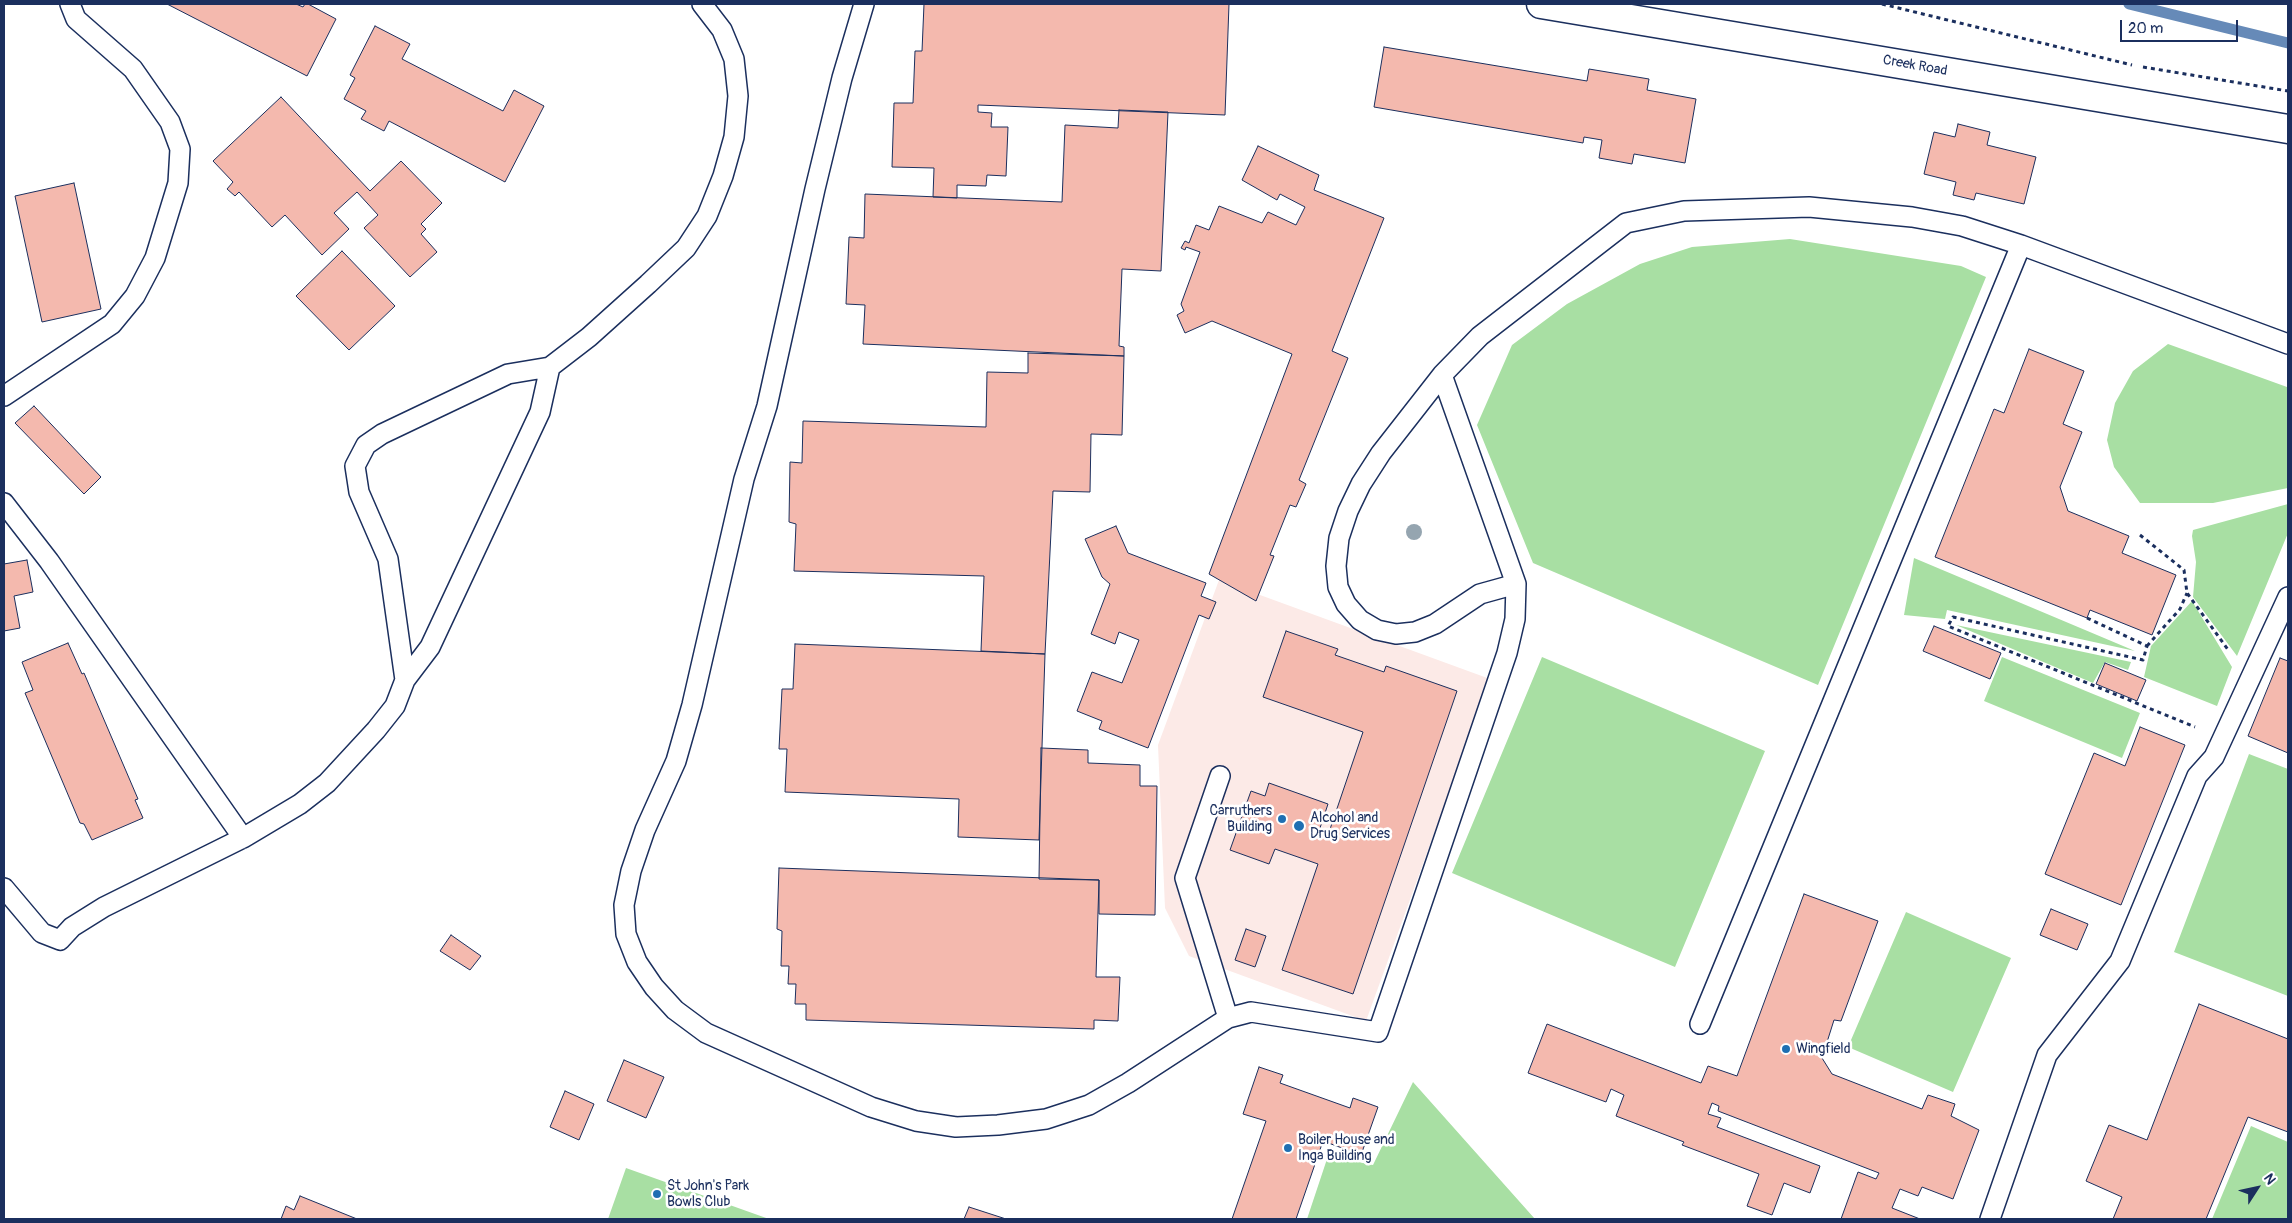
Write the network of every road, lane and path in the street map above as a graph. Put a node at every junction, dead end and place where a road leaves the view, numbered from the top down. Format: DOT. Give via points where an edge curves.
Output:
graph roads {
  1 [pos="70,4"];
  2 [pos="702,4"];
  3 [pos="864,4"];
  4 [pos="1542,4"];
  5 [pos="1882,4"];
  6 [pos="2288,90"];
  7 [pos="2288,129"];
  8 [pos="2021,245"];
  9 [pos="2288,344"];
  10 [pos="550,368"];
  11 [pos="1442,375"];
  12 [pos="4,396"];
  13 [pos="4,503"];
  14 [pos="2140,535"];
  15 [pos="1516,584"];
  16 [pos="2187,593"];
  17 [pos="2288,597"];
  18 [pos="2086,618"];
  19 [pos="2147,646"];
  20 [pos="405,680"];
  21 [pos="2250,680"];
  22 [pos="2223,738"];
  23 [pos="1220,776"];
  24 [pos="243,838"];
  25 [pos="4,888"];
  26 [pos="1228,1018"];
  27 [pos="1700,1024"];
  28 [pos="1990,1219"];
  1 -- 12 [label="lane" via="76,19 133,69 170,122 180,149 178,183 155,258 135,296 112,324"];
  2 -- 10 [label="lane" via="722,30 734,59 738,96 734,138 707,216 686,248 589,338"];
  3 -- 26 [label="lane" via="842,78 767,406 744,479 692,705 676,761 645,830 631,872 624,905 629,941 637,962 654,987 675,1010 706,1033 871,1107 916,1121 956,1127 1046,1119 1090,1104"];
  4 -- 7 [label="street, Creek Road"];
  5 -- 6 [label="path" via="2129,65"];
  8 -- 9 [label="lane"];
  8 -- 11 [label="lane" via="1952,224 1809,207 1684,212 1626,223 1480,336"];
  8 -- 27 [label="lane"];
  10 -- 20 [label="lane" via="540,412 430,647"];
  10 -- 20 [label="lane" via="508,374 382,434 366,445 355,466 360,492 388,559"];
  11 -- 15 [label="lane"];
  11 -- 15 [label="lane" via="1361,484 1339,538 1338,587 1346,604 1360,620 1377,630 1396,634 1415,632 1436,624 1480,594"];
  13 -- 24 [label="lane" via="49,561"];
  14 -- 16 [label="path" via="2184,570"];
  15 -- 26 [label="lane" via="1515,619 1507,654 1378,1032 1264,1013 1250,1012"];
  16 -- 19 [label="path" via="2180,609"];
  16 -- 21 [label="path"];
  17 -- 21 [label="lane"];
  18 -- 19 [label="path"];
  19 -- 22 [label="path" via="2143,660 1953,617 1948,626"];
  20 -- 24 [label="lane" via="394,706 376,730 328,782 300,804"];
  21 -- 22 [label="lane"];
  22 -- 28 [label="lane" via="2214,757 2197,776 2120,961 2047,1055"];
  23 -- 26 [label="lane" via="1185,878"];
  24 -- 25 [label="lane" via="104,907 72,927 60,940 42,932"];
}
